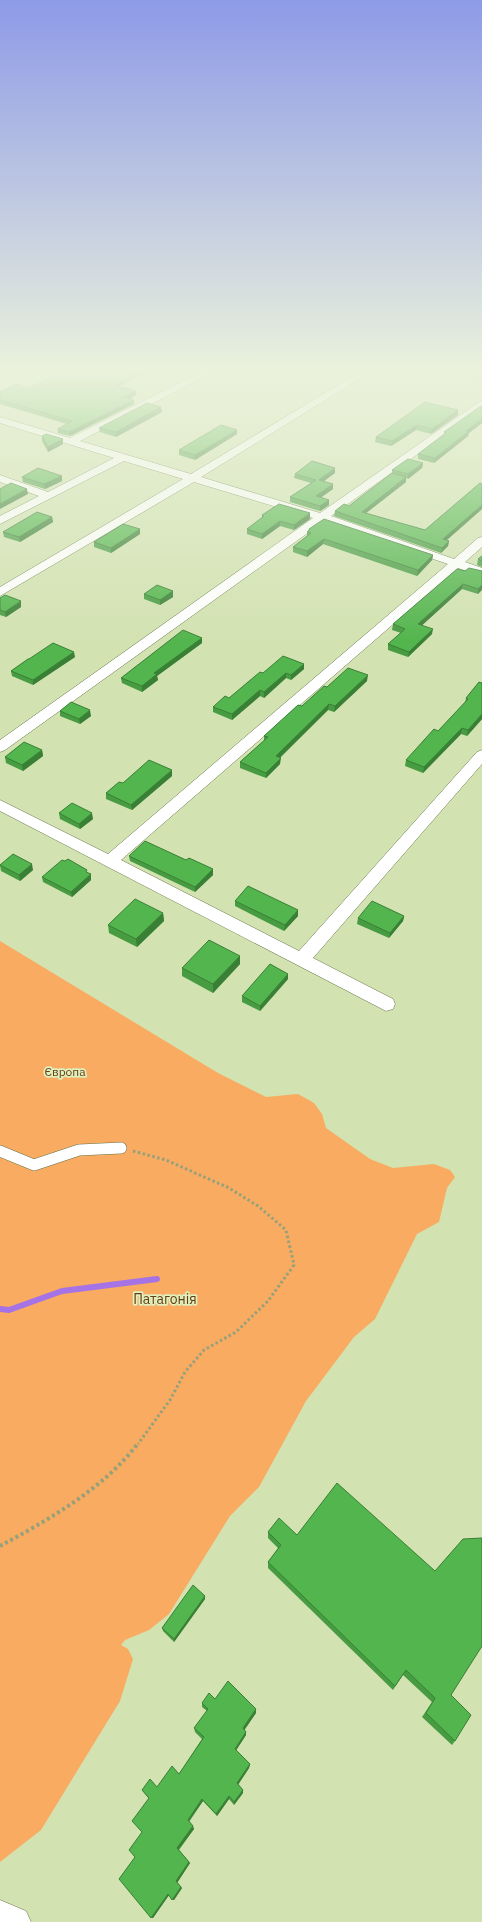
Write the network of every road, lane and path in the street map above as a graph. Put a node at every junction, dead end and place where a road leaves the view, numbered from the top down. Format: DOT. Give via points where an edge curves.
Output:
graph roads {
  1 [pos="112,463"];
  2 [pos="143,463"];
  3 [pos="217,463"];
  4 [pos="398,463"];
  5 [pos="194,477"];
  6 [pos="0,478"];
  7 [pos="49,496"];
  8 [pos="321,517"];
  9 [pos="0,521"];
  10 [pos="482,541"];
  11 [pos="456,563"];
  12 [pos="482,572"];
  13 [pos="0,592"];
  14 [pos="0,747"];
  15 [pos="482,755"];
  16 [pos="0,805"];
  17 [pos="109,862"];
  18 [pos="302,959"];
  19 [pos="386,1004"];
  20 [pos="121,1148"];
  21 [pos="0,1151"];
  22 [pos="0,1546"];
  23 [pos="0,1916"];
  24 [pos="14,1922"];
  1 -- 7 [label="street"];
  2 -- 5 [label="street"];
  3 -- 5 [label="street"];
  4 -- 8 [label="street"];
  5 -- 8 [label="street"];
  5 -- 13 [label="street"];
  6 -- 7 [label="street"];
  7 -- 9 [label="street"];
  8 -- 11 [label="street"];
  8 -- 14 [label="street"];
  10 -- 11 [label="street"];
  11 -- 12 [label="street"];
  11 -- 17 [label="street"];
  15 -- 18 [label="street"];
  16 -- 17 [label="street"];
  17 -- 18 [label="street"];
  18 -- 19 [label="street"];
  20 -- 21 [label="lane" via="79,1150 34,1165"];
  20 -- 22 [label="path" via="166,1160 228,1188 258,1206 286,1230 294,1265 268,1301 236,1332 204,1350 185,1372 170,1400 125,1461 76,1500"];
  23 -- 24 [label="street"];
}
